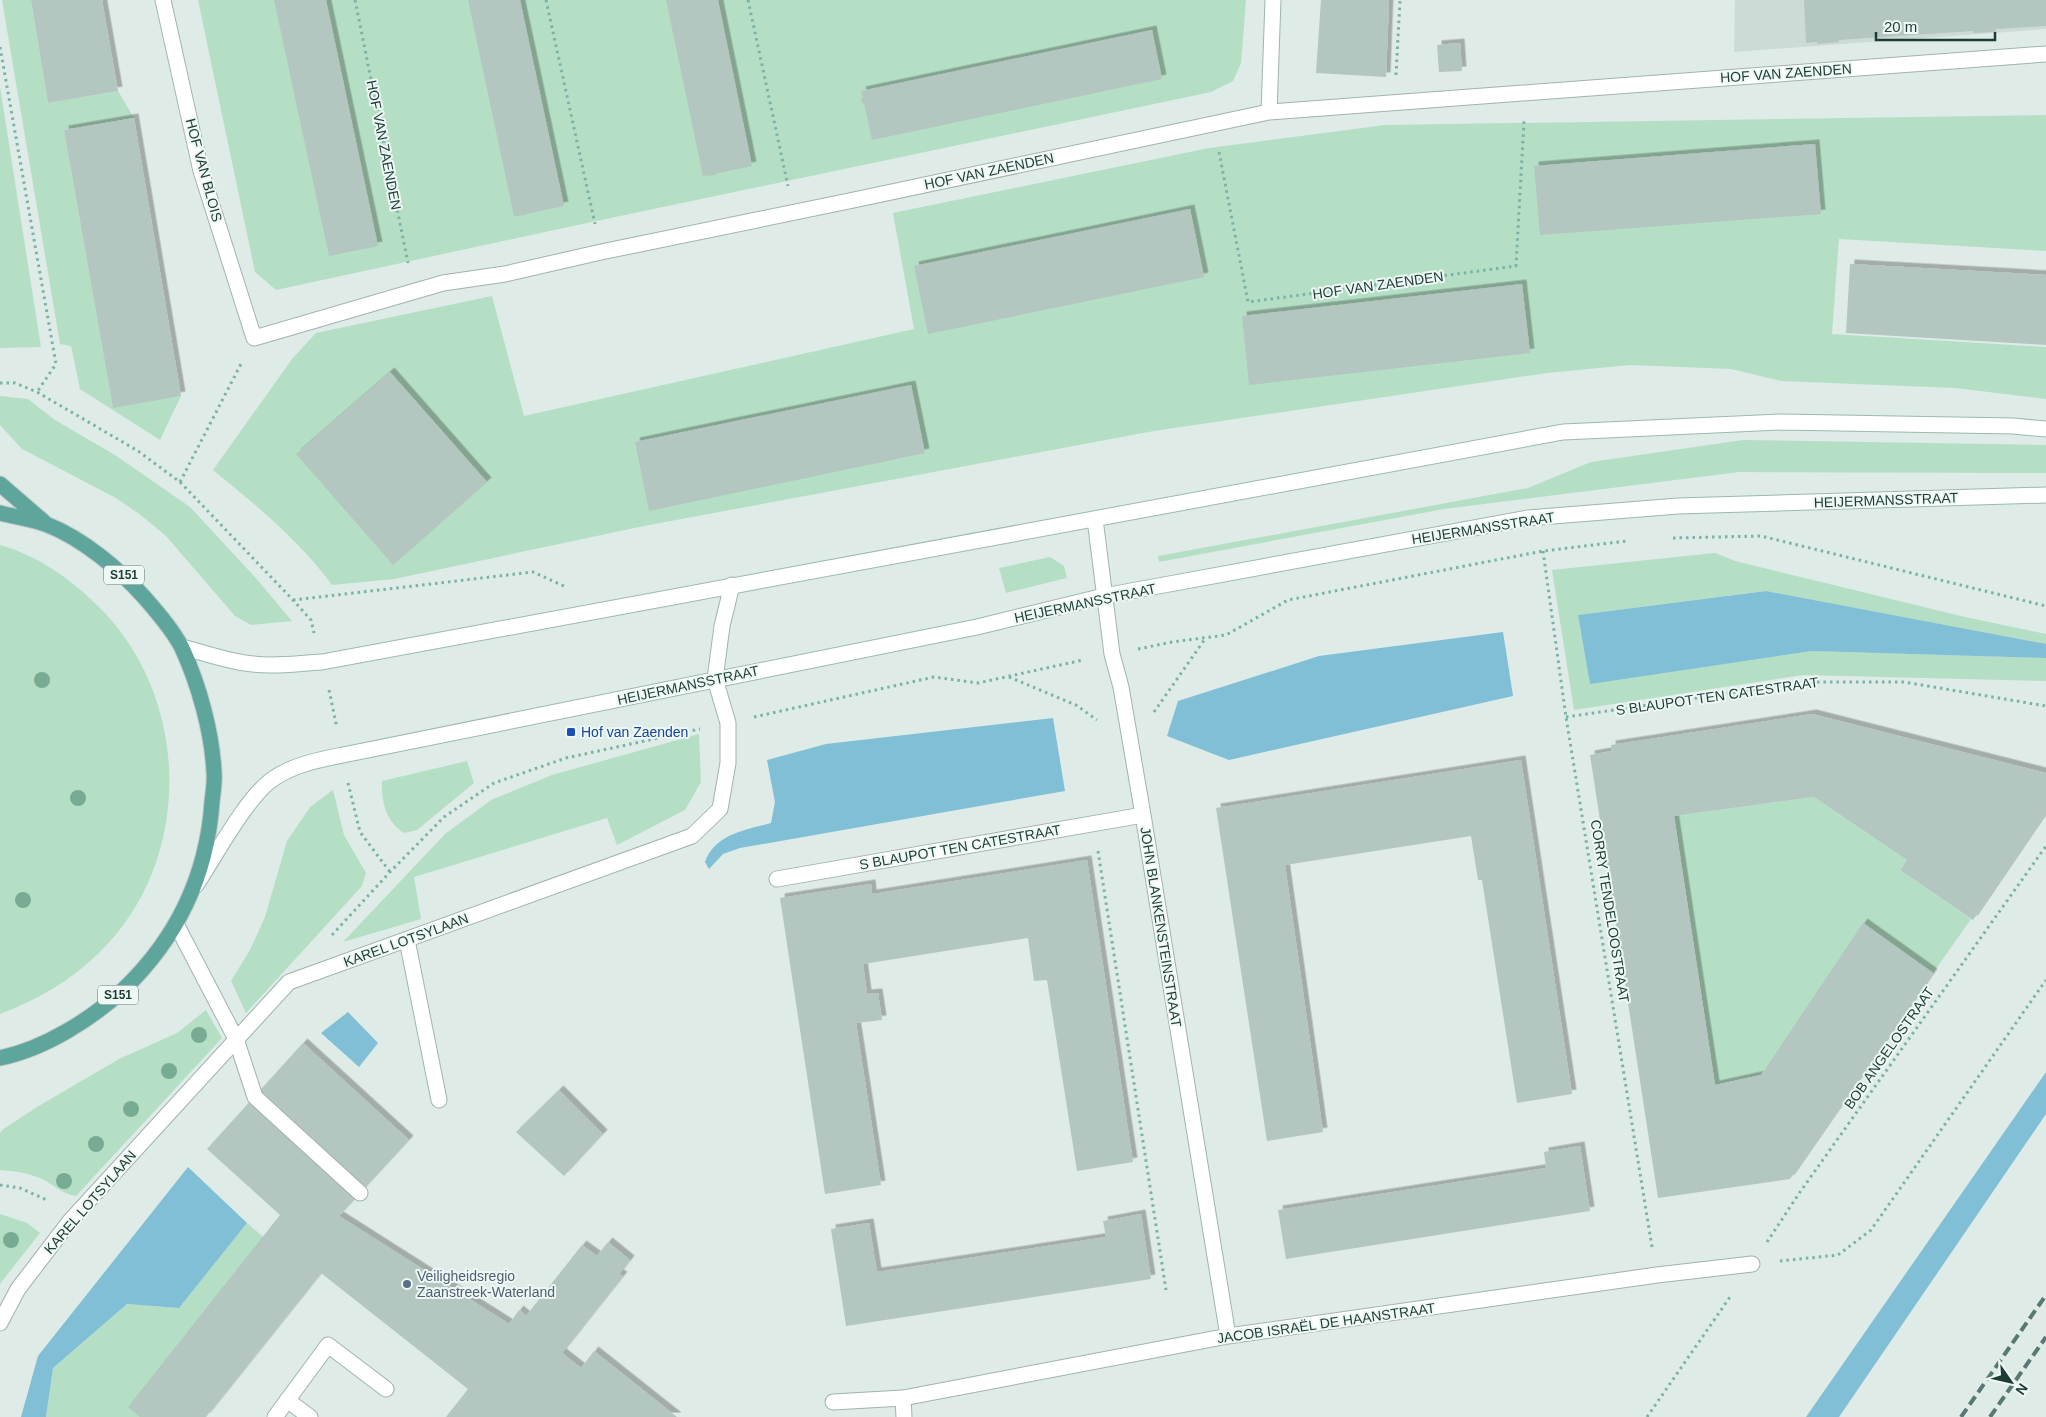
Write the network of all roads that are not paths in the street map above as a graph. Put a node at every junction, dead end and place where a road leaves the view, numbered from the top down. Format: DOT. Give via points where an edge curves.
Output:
graph roads {
  1 [pos="163,0"];
  2 [pos="1273,0"];
  3 [pos="2046,54"];
  4 [pos="1269,112"];
  5 [pos="254,338"];
  6 [pos="2046,429"];
  7 [pos="0,484"];
  8 [pos="2046,495"];
  9 [pos="0,513"];
  10 [pos="1095,519"];
  11 [pos="48,524"];
  12 [pos="732,585"];
  13 [pos="1104,596"];
  14 [pos="182,647"];
  15 [pos="715,679"];
  16 [pos="1143,815"];
  17 [pos="777,879"];
  18 [pos="193,890"];
  19 [pos="176,924"];
  20 [pos="407,940"];
  21 [pos="236,1039"];
  22 [pos="2,1060"];
  23 [pos="439,1100"];
  24 [pos="360,1193"];
  25 [pos="1752,1264"];
  26 [pos="0,1323"];
  27 [pos="1228,1336"];
  28 [pos="386,1388"];
  29 [pos="903,1398"];
  30 [pos="287,1400"];
  31 [pos="833,1402"];
  32 [pos="275,1417"];
  33 [pos="310,1417"];
  34 [pos="904,1417"];
  1 -- 5 [label="street, HOF VAN BLOIS" via="202,171"];
  2 -- 4 [label="street"];
  3 -- 4 [label="street, HOF VAN ZAENDEN"];
  4 -- 5 [label="street, HOF VAN ZAENDEN" via="505,274 443,283"];
  6 -- 10 [label="street" via="1781,422 1563,432"];
  7 -- 11 [label="main road, S151"];
  8 -- 13 [label="street, HEIJERMANSSTRAAT" via="1678,506 1528,518"];
  9 -- 11 [label="main road, S151"];
  10 -- 12 [label="street"];
  10 -- 13 [label="street, JOHN BLANKENSTEINSTRAAT"];
  11 -- 14 [label="main road, S151" via="90,548 128,578"];
  12 -- 14 [label="street" via="322,662 274,666 253,664"];
  12 -- 15 [label="street, KAREL LOTSYLAAN" via="722,626"];
  13 -- 15 [label="street, HEIJERMANSSTRAAT" via="977,627"];
  13 -- 16 [label="street, JOHN BLANKENSTEINSTRAAT"];
  14 -- 18 [label="main road, S151" via="205,712 214,772 210,832"];
  15 -- 18 [label="street, HEIJERMANSSTRAAT" via="304,764 271,780 250,804"];
  15 -- 20 [label="street, KAREL LOTSYLAAN" via="728,723 728,763 720,809 692,836"];
  16 -- 17 [label="street, S BLAUPOT TEN CATESTRAAT"];
  16 -- 27 [label="street, JOHN BLANKENSTEINSTRAAT"];
  18 -- 19 [label="main road, S151"];
  19 -- 21 [label="street"];
  19 -- 22 [label="main road, S151" via="144,969 104,1008 57,1037"];
  20 -- 21 [label="street, KAREL LOTSYLAAN" via="289,982"];
  20 -- 23 [label="street"];
  21 -- 24 [label="street" via="255,1097"];
  21 -- 26 [label="street, KAREL LOTSYLAAN" via="70,1221 18,1288"];
  25 -- 27 [label="street, JACOB ISRAËL DE HAANSTRAAT"];
  27 -- 29 [label="street, JACOB ISRAËL DE HAANSTRAAT"];
  28 -- 30 [label="street" via="328,1345"];
  29 -- 31 [label="street, JACOB ISRAËL DE HAANSTRAAT"];
  29 -- 34 [label="street"];
  30 -- 32 [label="street"];
  30 -- 33 [label="street"];
}
